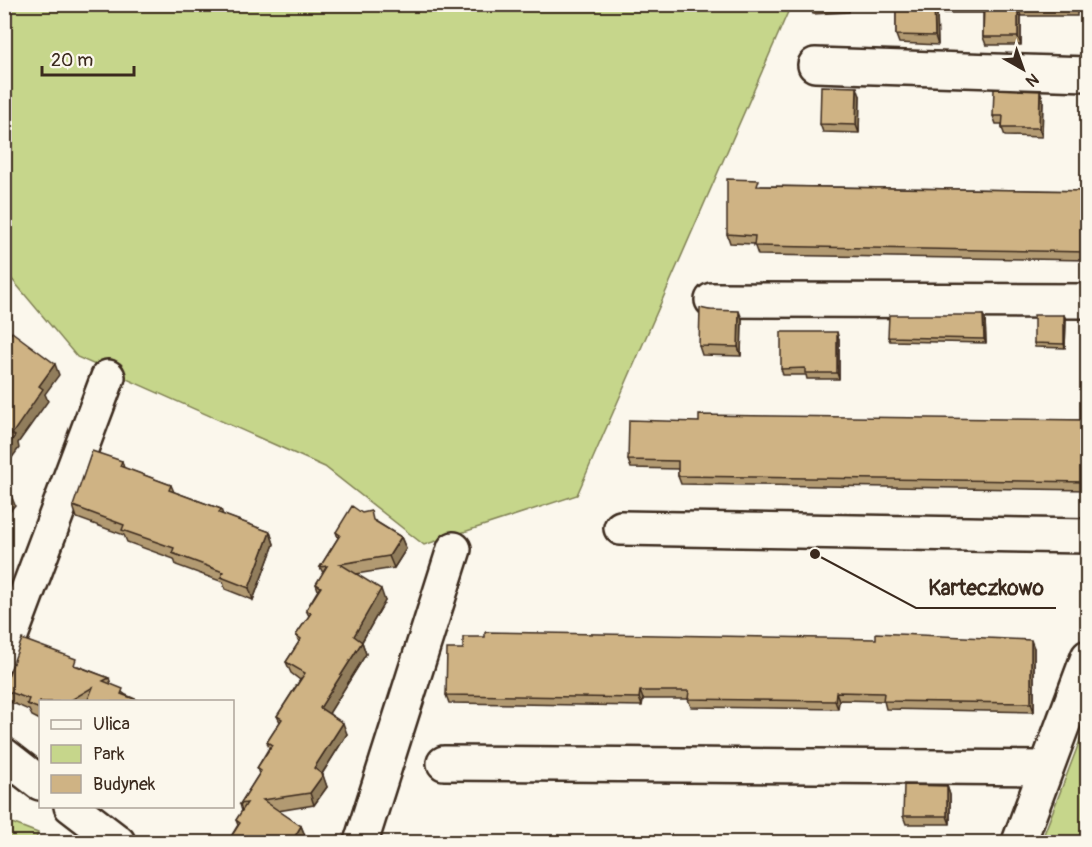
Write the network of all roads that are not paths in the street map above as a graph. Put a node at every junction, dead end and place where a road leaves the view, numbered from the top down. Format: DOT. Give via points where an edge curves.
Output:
graph roads {
  1 [pos="815,65"];
  2 [pos="1088,74"];
  3 [pos="712,300"];
  4 [pos="1088,301"];
  5 [pos="108,377"];
  6 [pos="621,528"];
  7 [pos="1088,536"];
  8 [pos="454,549"];
  9 [pos="4,654"];
  10 [pos="1088,657"];
  11 [pos="4,755"];
  12 [pos="444,763"];
  13 [pos="1046,768"];
  14 [pos="39,782"];
  15 [pos="72,808"];
  16 [pos="118,843"];
  17 [pos="361,843"];
  18 [pos="1018,843"];
  1 -- 2 [label="street"];
  3 -- 4 [label="street"];
  5 -- 9 [label="street"];
  6 -- 7 [label="street"];
  8 -- 17 [label="street"];
  10 -- 13 [label="street"];
  11 -- 14 [label="street"];
  12 -- 13 [label="street"];
  13 -- 18 [label="street"];
  15 -- 16 [label="street"];
}
